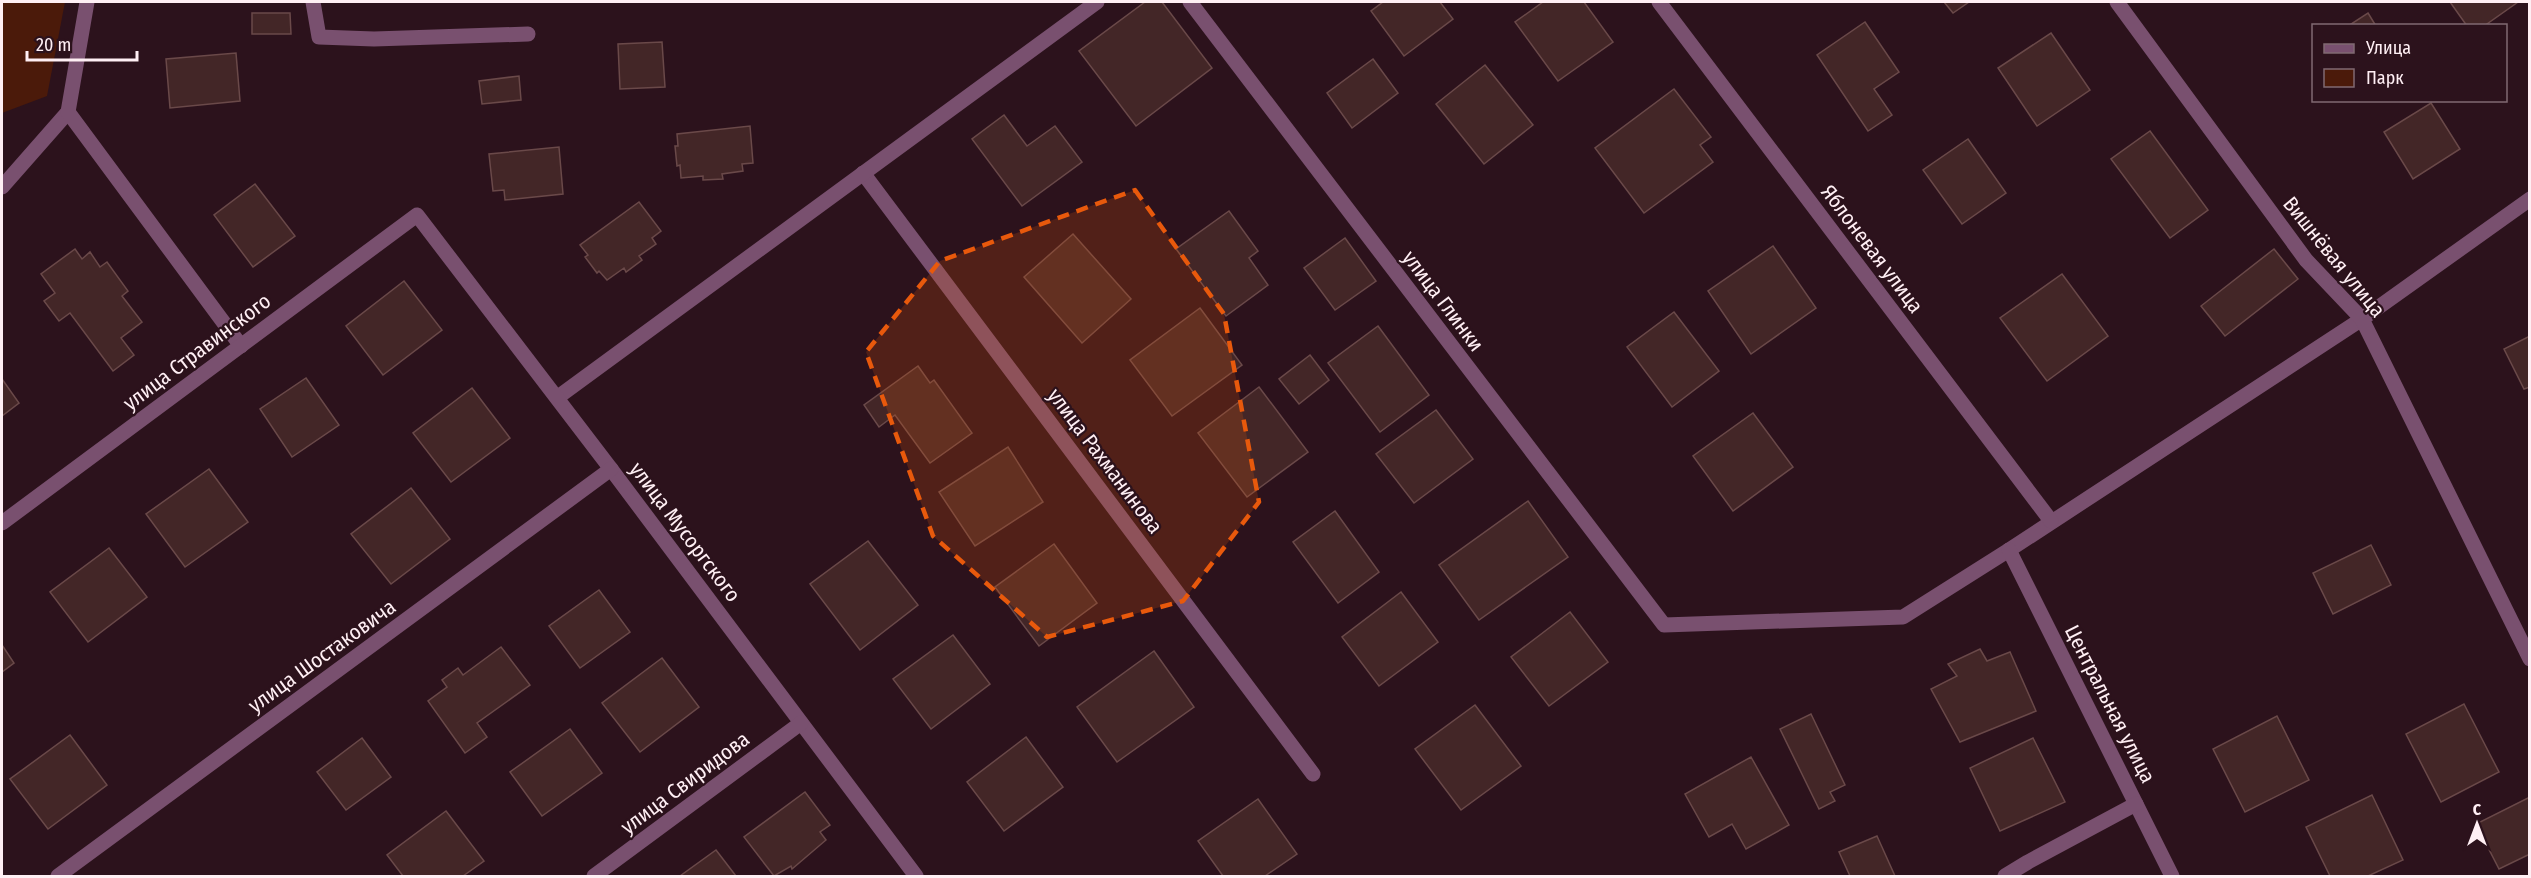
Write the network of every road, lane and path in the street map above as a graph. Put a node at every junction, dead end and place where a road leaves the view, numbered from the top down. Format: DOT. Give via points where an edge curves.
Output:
graph roads {
  1 [pos="87,2"];
  2 [pos="313,2"];
  3 [pos="1097,2"];
  4 [pos="1190,2"];
  5 [pos="1659,2"];
  6 [pos="2117,2"];
  7 [pos="528,34"];
  8 [pos="68,112"];
  9 [pos="863,173"];
  10 [pos="2,187"];
  11 [pos="2529,199"];
  12 [pos="417,215"];
  13 [pos="2362,319"];
  14 [pos="241,346"];
  15 [pos="558,397"];
  16 [pos="612,469"];
  17 [pos="2051,521"];
  18 [pos="2,523"];
  19 [pos="2009,550"];
  20 [pos="2529,659"];
  21 [pos="801,723"];
  22 [pos="1313,774"];
  23 [pos="2136,804"];
  24 [pos="58,876"];
  25 [pos="594,876"];
  26 [pos="916,876"];
  27 [pos="2005,876"];
  28 [pos="2172,876"];
  1 -- 8 [label="street"];
  2 -- 7 [label="street" via="319,37"];
  3 -- 9 [label="street"];
  4 -- 19 [label="street, улица Глинки" via="1664,625 1903,617"];
  5 -- 17 [label="street, Яблоневая улица"];
  6 -- 13 [label="street, Вишнёвая улица" via="2306,260"];
  8 -- 10 [label="street"];
  8 -- 14 [label="street"];
  9 -- 15 [label="street"];
  9 -- 22 [label="street, улица Рахманинова"];
  11 -- 13 [label="street"];
  12 -- 14 [label="street, улица Стравинского"];
  12 -- 15 [label="street, улица Мусоргского"];
  13 -- 17 [label="street"];
  13 -- 20 [label="street, Вишнёвая улица"];
  14 -- 18 [label="street, улица Стравинского"];
  15 -- 16 [label="street, улица Мусоргского"];
  16 -- 21 [label="street, улица Мусоргского"];
  16 -- 24 [label="street, улица Шостаковича"];
  17 -- 19 [label="street"];
  19 -- 23 [label="street, Центральная улица"];
  21 -- 25 [label="street, улица Свиридова"];
  21 -- 26 [label="street, улица Мусоргского"];
  23 -- 27 [label="street"];
  23 -- 28 [label="street, Центральная улица"];
}
